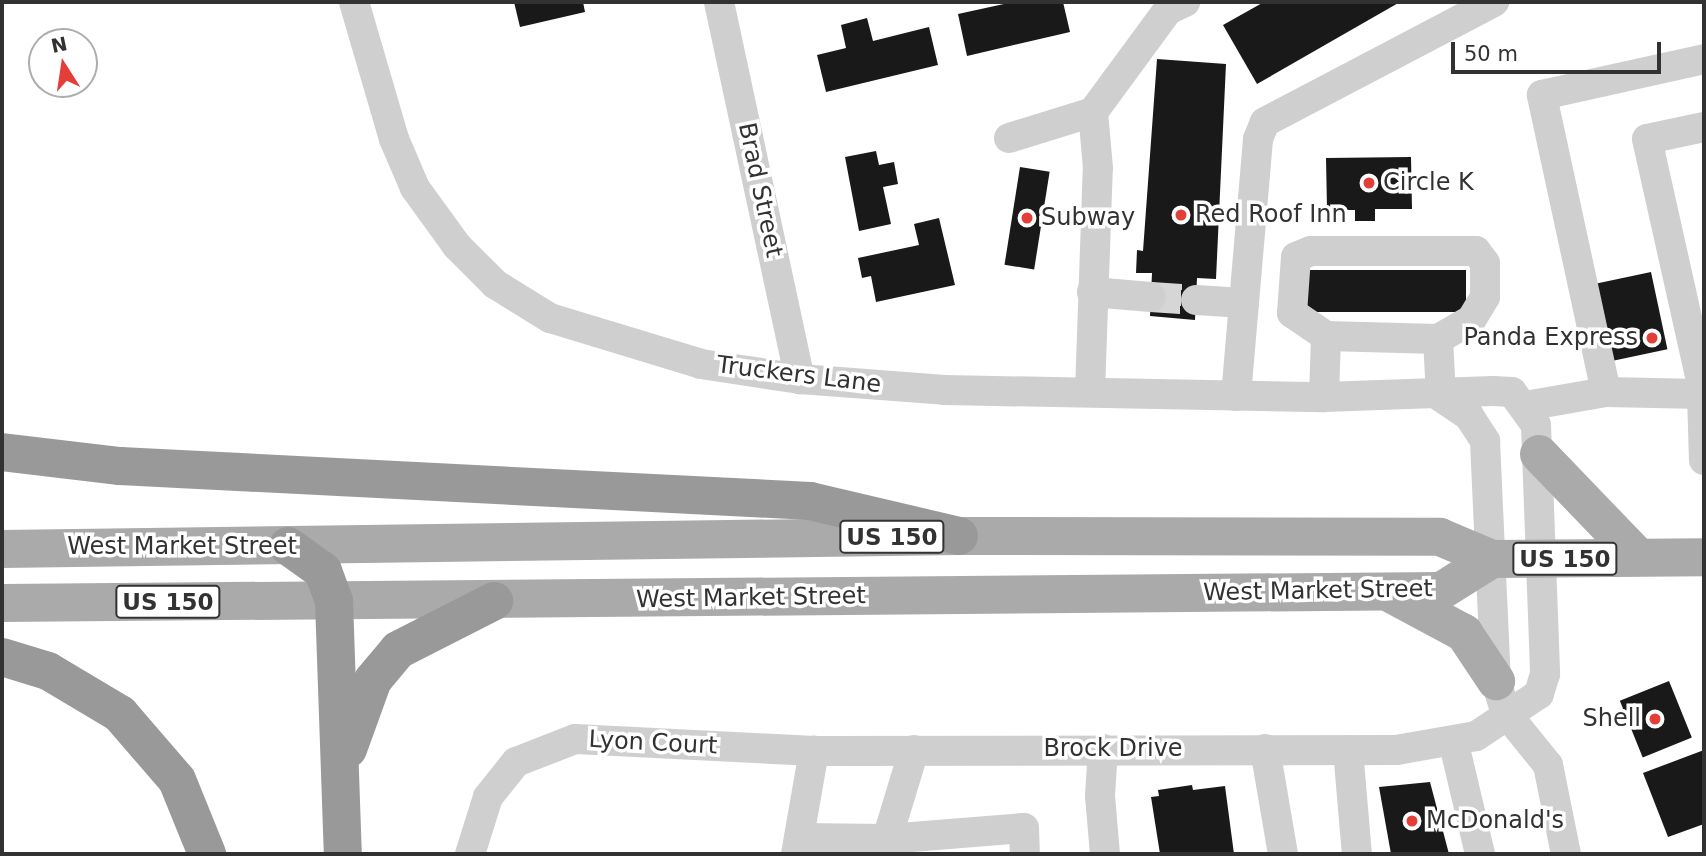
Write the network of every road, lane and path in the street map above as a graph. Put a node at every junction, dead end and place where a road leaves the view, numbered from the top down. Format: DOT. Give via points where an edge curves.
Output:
graph roads {
  1 [pos="354,2"];
  2 [pos="721,2"];
  3 [pos="1185,2"];
  4 [pos="1494,2"];
  5 [pos="1704,59"];
  6 [pos="1093,112"];
  7 [pos="1704,127"];
  8 [pos="1009,138"];
  9 [pos="1092,292"];
  10 [pos="1151,297"];
  11 [pos="1196,300"];
  12 [pos="1244,303"];
  13 [pos="1326,336"];
  14 [pos="1438,339"];
  15 [pos="800,379"];
  16 [pos="1090,392"];
  17 [pos="1606,392"];
  18 [pos="1703,394"];
  19 [pos="1236,396"];
  20 [pos="1324,397"];
  21 [pos="1441,397"];
  22 [pos="1526,406"];
  23 [pos="2,452"];
  24 [pos="1539,454"];
  25 [pos="1704,460"];
  26 [pos="959,536"];
  27 [pos="288,546"];
  28 [pos="2,549"];
  29 [pos="1704,556"];
  30 [pos="1638,557"];
  31 [pos="1492,559"];
  32 [pos="1543,559"];
  33 [pos="1385,591"];
  34 [pos="334,601"];
  35 [pos="494,601"];
  36 [pos="2,603"];
  37 [pos="2,657"];
  38 [pos="1501,697"];
  39 [pos="1454,744"];
  40 [pos="1103,749"];
  41 [pos="1265,749"];
  42 [pos="914,750"];
  43 [pos="1348,750"];
  44 [pos="814,751"];
  45 [pos="343,764"];
  46 [pos="797,846"];
  47 [pos="885,847"];
  48 [pos="207,854"];
  49 [pos="343,854"];
  50 [pos="470,854"];
  51 [pos="1025,854"];
  52 [pos="1105,854"];
  53 [pos="1283,854"];
  54 [pos="1357,854"];
  55 [pos="1480,854"];
  56 [pos="1566,854"];
  1 -- 15 [label="street, Truckers Lane" via="394,139 415,188 457,246 495,284 550,318 619,343 701,364"];
  2 -- 15 [label="street, Brad Street"];
  3 -- 6 [label="street" via="1168,10"];
  4 -- 12 [label="street" via="1265,122 1258,139"];
  5 -- 17 [label="street" via="1542,95"];
  6 -- 8 [label="street"];
  6 -- 9 [label="street" via="1098,168"];
  7 -- 18 [label="street" via="1647,139"];
  9 -- 10 [label="street"];
  9 -- 16 [label="street"];
  11 -- 12 [label="street"];
  12 -- 19 [label="street"];
  13 -- 14 [label="street"];
  13 -- 14 [label="street" via="1292,313 1296,257 1311,251 1476,251 1485,263 1485,297 1471,320"];
  13 -- 20 [label="street"];
  14 -- 21 [label="street"];
  15 -- 16 [label="street, Truckers Lane" via="945,390"];
  16 -- 19 [label="street, Truckers Lane"];
  17 -- 18 [label="street"];
  17 -- 22 [label="street"];
  18 -- 25 [label="street"];
  19 -- 20 [label="street, Truckers Lane"];
  20 -- 21 [label="street, Truckers Lane"];
  21 -- 22 [label="street, Truckers Lane" via="1512,392"];
  21 -- 31 [label="street" via="1469,416 1485,441"];
  22 -- 24 [label="street" via="1536,425"];
  23 -- 26 [label="highway" via="120,467 810,501"];
  24 -- 30 [label="main road"];
  24 -- 32 [label="street"];
  26 -- 27 [label="main road, West Market Street / US 150"];
  26 -- 31 [label="main road, West Market Street / US 150" via="1440,537"];
  27 -- 28 [label="main road, West Market Street / US 150"];
  27 -- 34 [label="highway" via="323,571"];
  29 -- 30 [label="main road, West Market Street / US 150"];
  30 -- 32 [label="main road, West Market Street / US 150"];
  31 -- 32 [label="main road, West Market Street / US 150"];
  31 -- 33 [label="main road, West Market Street / US 150" via="1441,591"];
  31 -- 38 [label="street"];
  32 -- 38 [label="street, Brock Drive" via="1545,674 1539,694"];
  33 -- 35 [label="main road, West Market Street / US 150"];
  33 -- 38 [label="main road" via="1464,633"];
  34 -- 35 [label="main road, West Market Street / US 150"];
  34 -- 36 [label="main road, West Market Street / US 150"];
  34 -- 45 [label="highway"];
  35 -- 45 [label="highway" via="398,650 373,680"];
  37 -- 48 [label="highway" via="69,682 128,722 177,780"];
  38 -- 39 [label="street, Brock Drive" via="1490,728"];
  38 -- 56 [label="street" via="1548,765"];
  39 -- 43 [label="street, Brock Drive"];
  39 -- 55 [label="street"];
  40 -- 41 [label="street, Brock Drive"];
  40 -- 42 [label="street, Brock Drive"];
  40 -- 52 [label="street" via="1100,796"];
  41 -- 43 [label="street, Brock Drive"];
  41 -- 53 [label="street"];
  42 -- 44 [label="street, Brock Drive"];
  42 -- 47 [label="street"];
  43 -- 54 [label="street"];
  44 -- 46 [label="street"];
  44 -- 50 [label="street, Lyon Court" via="575,739 543,748 516,762 488,797"];
  45 -- 49 [label="highway"];
  46 -- 47 [label="street"];
  47 -- 51 [label="street" via="1024,828"];
}
